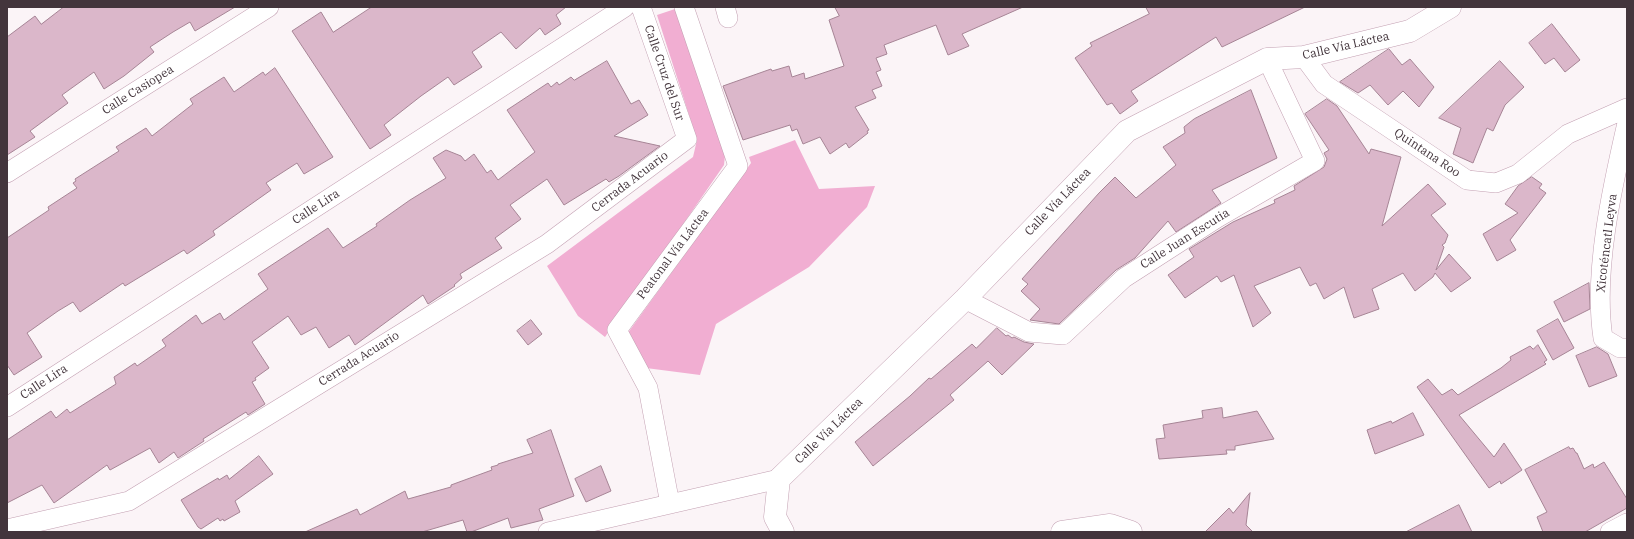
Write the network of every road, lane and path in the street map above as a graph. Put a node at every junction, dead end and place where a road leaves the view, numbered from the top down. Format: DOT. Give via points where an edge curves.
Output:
graph roads {
  1 [pos="269,7"];
  2 [pos="625,7"];
  3 [pos="641,7"];
  4 [pos="684,7"];
  5 [pos="1450,7"];
  6 [pos="1304,57"];
  7 [pos="1267,59"];
  8 [pos="1627,108"];
  9 [pos="1627,123"];
  10 [pos="688,139"];
  11 [pos="9,167"];
  12 [pos="965,299"];
  13 [pos="1627,348"];
  14 [pos="7,407"];
  15 [pos="779,479"];
  16 [pos="670,504"];
  17 [pos="1627,522"];
  18 [pos="7,529"];
  19 [pos="548,532"];
  20 [pos="783,532"];
  21 [pos="1062,532"];
  22 [pos="1131,532"];
  23 [pos="1610,532"];
  1 -- 11 [label="street, Calle Casiopea"];
  2 -- 14 [label="street, Calle Lira"];
  3 -- 10 [label="street, Calle Cruz del Sur"];
  4 -- 16 [label="street, Peatonal Vía Láctea" via="738,166 617,330 648,388"];
  5 -- 6 [label="street, Calle Vía Láctea" via="1410,31"];
  6 -- 7 [label="street, Calle Vía Láctea"];
  6 -- 8 [label="street, Quintana Roo" via="1324,84 1467,180 1496,183 1518,174 1568,134"];
  7 -- 12 [label="street, Calle Vía Láctea" via="1127,131"];
  7 -- 12 [label="street, Calle Juan Escutia" via="1315,161 1217,218 1124,278 1063,335 1029,332"];
  9 -- 13 [label="street, Xicoténcatl Leyva" via="1616,171 1602,264 1599,313 1603,338 1620,348"];
  10 -- 18 [label="street, Cerrada Acuario" via="547,244 129,501"];
  12 -- 15 [label="street, Calle Vía Láctea"];
  15 -- 16 [label="street"];
  15 -- 20 [label="street" via="775,517"];
  16 -- 19 [label="street"];
  17 -- 23 [label="street"];
  21 -- 22 [label="street" via="1110,525"];
}
